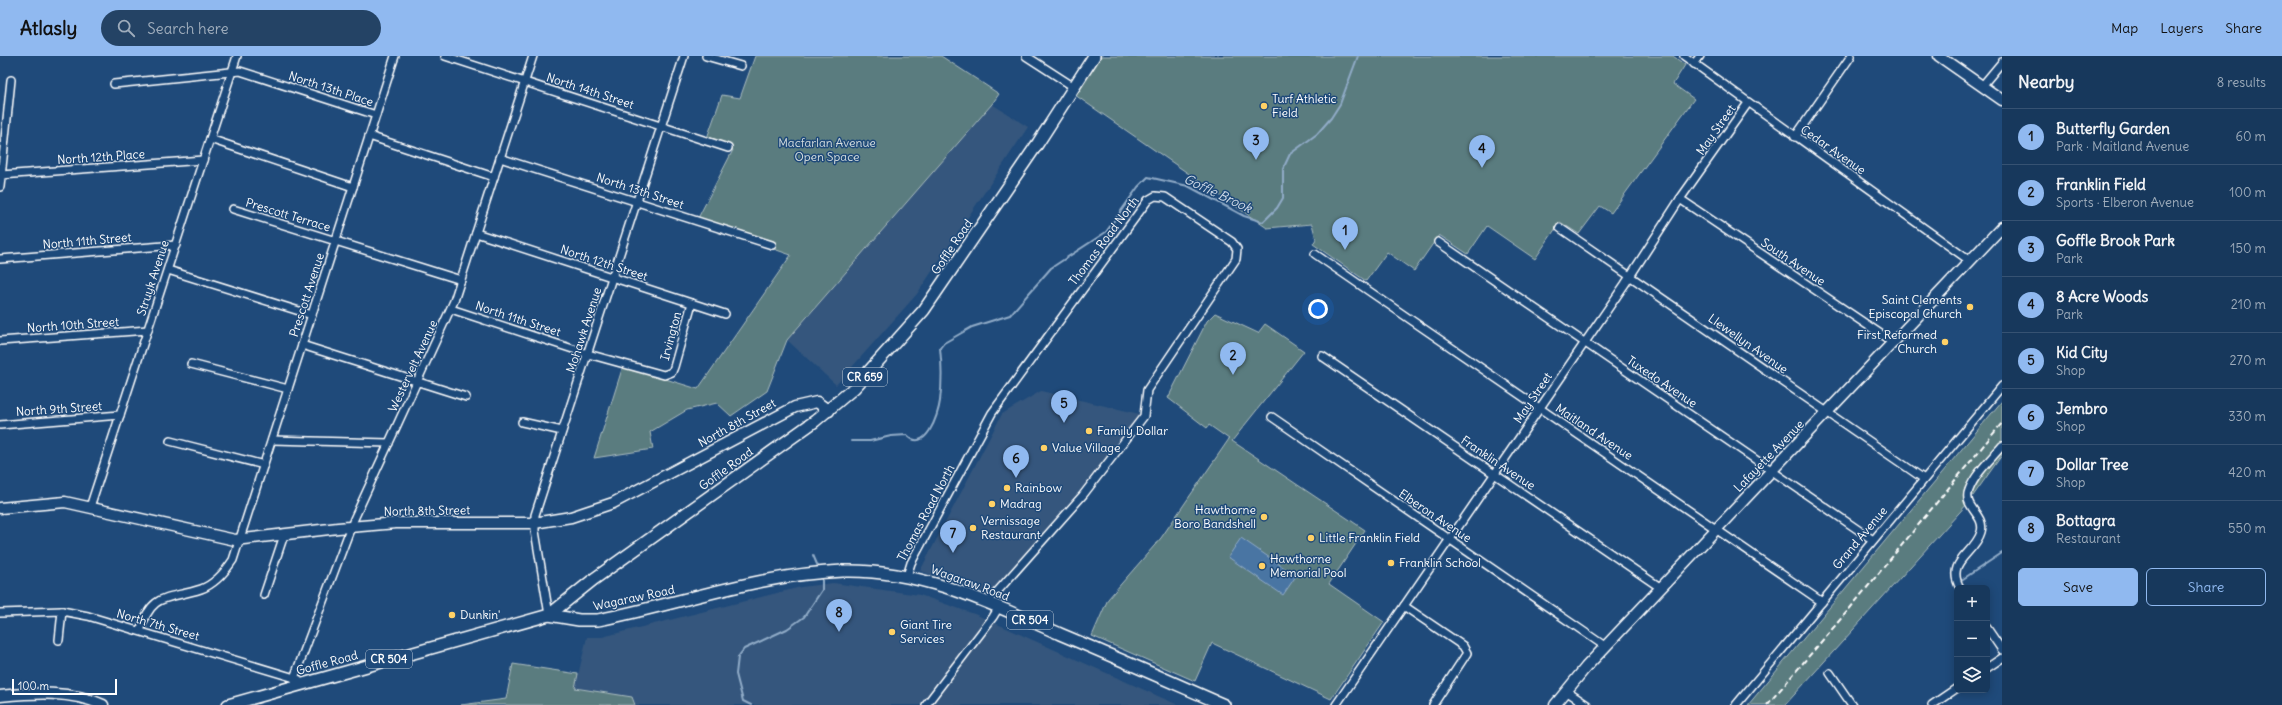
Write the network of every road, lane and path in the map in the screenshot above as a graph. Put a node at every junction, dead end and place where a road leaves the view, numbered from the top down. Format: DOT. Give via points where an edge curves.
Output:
graph roads {
  1 [pos="237,56"];
  2 [pos="395,56"];
  3 [pos="445,56"];
  4 [pos="533,56"];
  5 [pos="684,56"];
  6 [pos="706,56"];
  7 [pos="1026,56"];
  8 [pos="1094,56"];
  9 [pos="1684,56"];
  10 [pos="1700,56"];
  11 [pos="1851,56"];
  12 [pos="1938,56"];
  13 [pos="2002,62"];
  14 [pos="1694,64"];
  15 [pos="741,66"];
  16 [pos="231,73"];
  17 [pos="11,80"];
  18 [pos="525,82"];
  19 [pos="114,84"];
  20 [pos="1982,86"];
  21 [pos="1074,87"];
  22 [pos="2002,100"];
  23 [pos="1748,103"];
  24 [pos="376,115"];
  25 [pos="662,126"];
  26 [pos="369,136"];
  27 [pos="1795,137"];
  28 [pos="210,139"];
  29 [pos="728,148"];
  30 [pos="500,158"];
  31 [pos="203,160"];
  32 [pos="1,175"];
  33 [pos="494,177"];
  34 [pos="0,187"];
  35 [pos="353,187"];
  36 [pos="1680,199"];
  37 [pos="637,202"];
  38 [pos="233,210"];
  39 [pos="2002,227"];
  40 [pos="1560,228"];
  41 [pos="476,233"];
  42 [pos="336,241"];
  43 [pos="1438,242"];
  44 [pos="176,245"];
  45 [pos="772,246"];
  46 [pos="1315,254"];
  47 [pos="0,259"];
  48 [pos="1970,261"];
  49 [pos="168,270"];
  50 [pos="1630,276"];
  51 [pos="612,278"];
  52 [pos="460,280"];
  53 [pos="692,303"];
  54 [pos="451,309"];
  55 [pos="725,314"];
  56 [pos="312,315"];
  57 [pos="148,330"];
  58 [pos="0,341"];
  59 [pos="1585,342"];
  60 [pos="1894,344"];
  61 [pos="302,345"];
  62 [pos="588,354"];
  63 [pos="1322,356"];
  64 [pos="191,364"];
  65 [pos="647,371"];
  66 [pos="417,382"];
  67 [pos="2002,386"];
  68 [pos="288,389"];
  69 [pos="466,397"];
  70 [pos="1540,408"];
  71 [pos="829,411"];
  72 [pos="1828,413"];
  73 [pos="120,415"];
  74 [pos="1272,417"];
  75 [pos="522,422"];
  76 [pos="0,425"];
  77 [pos="562,431"];
  78 [pos="272,440"];
  79 [pos="170,441"];
  80 [pos="389,443"];
  81 [pos="2002,446"];
  82 [pos="264,465"];
  83 [pos="1773,471"];
  84 [pos="1495,474"];
  85 [pos="1924,479"];
  86 [pos="90,507"];
  87 [pos="0,508"];
  88 [pos="534,523"];
  89 [pos="351,527"];
  90 [pos="1717,530"];
  91 [pos="284,535"];
  92 [pos="240,540"];
  93 [pos="1450,540"];
  94 [pos="1873,540"];
  95 [pos="907,576"];
  96 [pos="1958,585"];
  97 [pos="1661,588"];
  98 [pos="264,595"];
  99 [pos="1822,602"];
  100 [pos="994,604"];
  101 [pos="1404,606"];
  102 [pos="62,612"];
  103 [pos="0,613"];
  104 [pos="549,615"];
  105 [pos="140,631"];
  106 [pos="1990,632"];
  107 [pos="59,640"];
  108 [pos="1606,646"];
  109 [pos="2002,650"];
  110 [pos="2002,658"];
  111 [pos="1990,666"];
  112 [pos="1830,673"];
  113 [pos="294,678"];
  114 [pos="305,682"];
  115 [pos="1954,690"];
  116 [pos="1566,691"];
  117 [pos="0,696"];
  118 [pos="103,705"];
  119 [pos="228,705"];
  120 [pos="926,705"];
  121 [pos="1224,705"];
  122 [pos="1336,705"];
  123 [pos="1433,705"];
  124 [pos="1555,705"];
  125 [pos="1587,705"];
  126 [pos="1736,705"];
  127 [pos="1852,705"];
  128 [pos="1932,705"];
  1 -- 16 [label="street, Struyk Avenue"];
  2 -- 24 [label="street, Prescott Avenue"];
  3 -- 18 [label="street, North 14th Street"];
  4 -- 18 [label="street, Westervelt Avenue"];
  5 -- 25 [label="street, Mohawk Avenue"];
  6 -- 15 [label="street"];
  7 -- 21 [label="street"];
  8 -- 21 [label="main road, Goffle Road / CR 659"];
  9 -- 14 [label="street, Cedar Avenue"];
  10 -- 14 [label="street"];
  11 -- 27 [label="street"];
  12 -- 20 [label="street"];
  13 -- 20 [label="street"];
  14 -- 23 [label="street, Cedar Avenue"];
  16 -- 19 [label="street, North 13th Place"];
  16 -- 24 [label="street, North 13th Place" via="240,71"];
  16 -- 28 [label="street, Struyk Avenue"];
  17 -- 32 [label="street"];
  18 -- 25 [label="street, North 14th Street"];
  18 -- 30 [label="street, Westervelt Avenue"];
  20 -- 22 [label="street"];
  21 -- 71 [label="main road, Goffle Road / CR 659" via="924,310 862,380"];
  23 -- 27 [label="street, Cedar Avenue"];
  23 -- 36 [label="street, May Street"];
  24 -- 26 [label="street, Prescott Avenue"];
  25 -- 29 [label="street, North 14th Street"];
  25 -- 37 [label="street, Mohawk Avenue"];
  26 -- 33 [label="street"];
  26 -- 35 [label="street, Prescott Avenue"];
  27 -- 48 [label="street, Cedar Avenue"];
  28 -- 31 [label="street, Struyk Avenue"];
  28 -- 35 [label="street"];
  30 -- 33 [label="street, Westervelt Avenue"];
  30 -- 37 [label="street, North 13th Street"];
  31 -- 32 [label="street, North 12th Place"];
  31 -- 44 [label="street, Struyk Avenue"];
  32 -- 34 [label="street"];
  33 -- 41 [label="street, Westervelt Avenue"];
  35 -- 42 [label="street, Prescott Avenue"];
  36 -- 50 [label="street, May Street"];
  36 -- 60 [label="street, South Avenue"];
  37 -- 45 [label="street, North 13th Street"];
  37 -- 51 [label="street, Mohawk Avenue"];
  38 -- 42 [label="street, Prescott Terrace"];
  39 -- 48 [label="street, Lafayette Avenue"];
  40 -- 50 [label="street, Llewellyn Avenue"];
  41 -- 51 [label="street, North 12th Street"];
  41 -- 52 [label="street, Westervelt Avenue"];
  42 -- 52 [label="street"];
  42 -- 56 [label="street, Prescott Avenue"];
  43 -- 59 [label="street, Tuxedo Avenue"];
  44 -- 47 [label="street, North 11th Street"];
  44 -- 49 [label="street, Struyk Avenue"];
  46 -- 70 [label="street, Maitland Avenue"];
  48 -- 60 [label="street, Lafayette Avenue"];
  49 -- 56 [label="street"];
  49 -- 57 [label="street, Struyk Avenue"];
  50 -- 59 [label="street, May Street"];
  50 -- 72 [label="street, Llewellyn Avenue"];
  51 -- 53 [label="street, North 12th Street"];
  51 -- 62 [label="street, Mohawk Avenue"];
  52 -- 54 [label="street, Westervelt Avenue"];
  53 -- 55 [label="street, North 12th Street"];
  53 -- 65 [label="street, Irvington" via="672,372 664,375"];
  54 -- 62 [label="street, North 11th Street"];
  54 -- 66 [label="street, Westervelt Avenue"];
  56 -- 61 [label="street, Prescott Avenue"];
  57 -- 58 [label="street, North 10th Street"];
  57 -- 73 [label="street, Struyk Avenue"];
  59 -- 70 [label="street, May Street"];
  59 -- 83 [label="street, Tuxedo Avenue"];
  60 -- 72 [label="street, Lafayette Avenue"];
  61 -- 66 [label="street"];
  61 -- 68 [label="street, Prescott Avenue"];
  62 -- 65 [label="street, North 11th Street"];
  62 -- 77 [label="street, Mohawk Avenue"];
  63 -- 84 [label="street, Franklin Avenue"];
  64 -- 68 [label="street"];
  66 -- 69 [label="street"];
  66 -- 80 [label="street, Westervelt Avenue"];
  67 -- 85 [label="street, Grand Avenue"];
  68 -- 78 [label="street, Prescott Avenue"];
  70 -- 84 [label="street, May Street"];
  70 -- 90 [label="street, Maitland Avenue"];
  71 -- 88 [label="street, North 8th Street" via="818,402 795,407 613,503 576,516"];
  71 -- 104 [label="main road, Goffle Road / CR 659" via="594,579"];
  72 -- 83 [label="street, Lafayette Avenue"];
  72 -- 85 [label="street, Llewellyn Avenue"];
  73 -- 76 [label="street, North 9th Street"];
  73 -- 86 [label="street, Struyk Avenue"];
  74 -- 93 [label="street, Elberon Avenue"];
  75 -- 77 [label="street"];
  77 -- 88 [label="street, Mohawk Avenue"];
  78 -- 80 [label="street"];
  78 -- 82 [label="street, Prescott Avenue"];
  79 -- 82 [label="street"];
  80 -- 89 [label="street, Westervelt Avenue"];
  81 -- 96 [label="street" via="1969,490 1969,504 1979,518 1982,528 1976,542 1956,568 1955,578"];
  82 -- 92 [label="street, Prescott Avenue"];
  83 -- 90 [label="street, Lafayette Avenue"];
  83 -- 94 [label="street, Tuxedo Avenue"];
  84 -- 93 [label="street, May Street"];
  84 -- 97 [label="street, Franklin Avenue"];
  85 -- 94 [label="street, Grand Avenue"];
  86 -- 87 [label="street, North 8th Street" via="65,502"];
  86 -- 92 [label="street, North 8th Street"];
  88 -- 89 [label="street, North 8th Street" via="420,522"];
  88 -- 104 [label="street, Mohawk Avenue"];
  89 -- 91 [label="street, North 8th Street"];
  89 -- 113 [label="street, Westervelt Avenue"];
  90 -- 97 [label="street, Lafayette Avenue"];
  90 -- 99 [label="street, Maitland Avenue"];
  91 -- 92 [label="street, North 8th Street"];
  91 -- 98 [label="street"];
  92 -- 105 [label="street, Prescott Avenue" via="233,560 222,574 202,588 157,602 146,613"];
  93 -- 101 [label="street, May Street"];
  93 -- 108 [label="street, Elberon Avenue"];
  94 -- 99 [label="street, Grand Avenue"];
  95 -- 100 [label="main road, Wagaraw Road / CR 504" via="949,587"];
  95 -- 100 [label="street, Thomas Road North" via="914,558 992,413 1148,200 1155,196 1165,197 1232,242 1236,249 1236,259 1147,390 1144,416 1080,500"];
  95 -- 104 [label="main road, Wagaraw Road / CR 504" via="859,571 814,573 598,620"];
  97 -- 108 [label="street, Lafayette Avenue"];
  99 -- 126 [label="street, Grand Avenue"];
  100 -- 120 [label="street, Thomas Road North" via="993,617"];
  100 -- 121 [label="main road, Wagaraw Road / CR 504"];
  101 -- 122 [label="street, May Street"];
  101 -- 123 [label="street" via="1463,646 1467,653"];
  102 -- 103 [label="street, North 7th Street"];
  102 -- 105 [label="street, North 7th Street" via="88,616"];
  102 -- 107 [label="street"];
  104 -- 114 [label="main road, Goffle Road / CR 504"];
  105 -- 113 [label="street, North 7th Street"];
  106 -- 109 [label="street"];
  108 -- 116 [label="street, Lafayette Avenue"];
  110 -- 111 [label="street"];
  112 -- 127 [label="street"];
  113 -- 114 [label="street, North 7th Street"];
  114 -- 119 [label="main road, Goffle Road / CR 504"];
  115 -- 128 [label="street"];
  116 -- 124 [label="street, Lafayette Avenue"];
  116 -- 125 [label="street"];
  117 -- 118 [label="street" via="60,694 86,698"];
}
